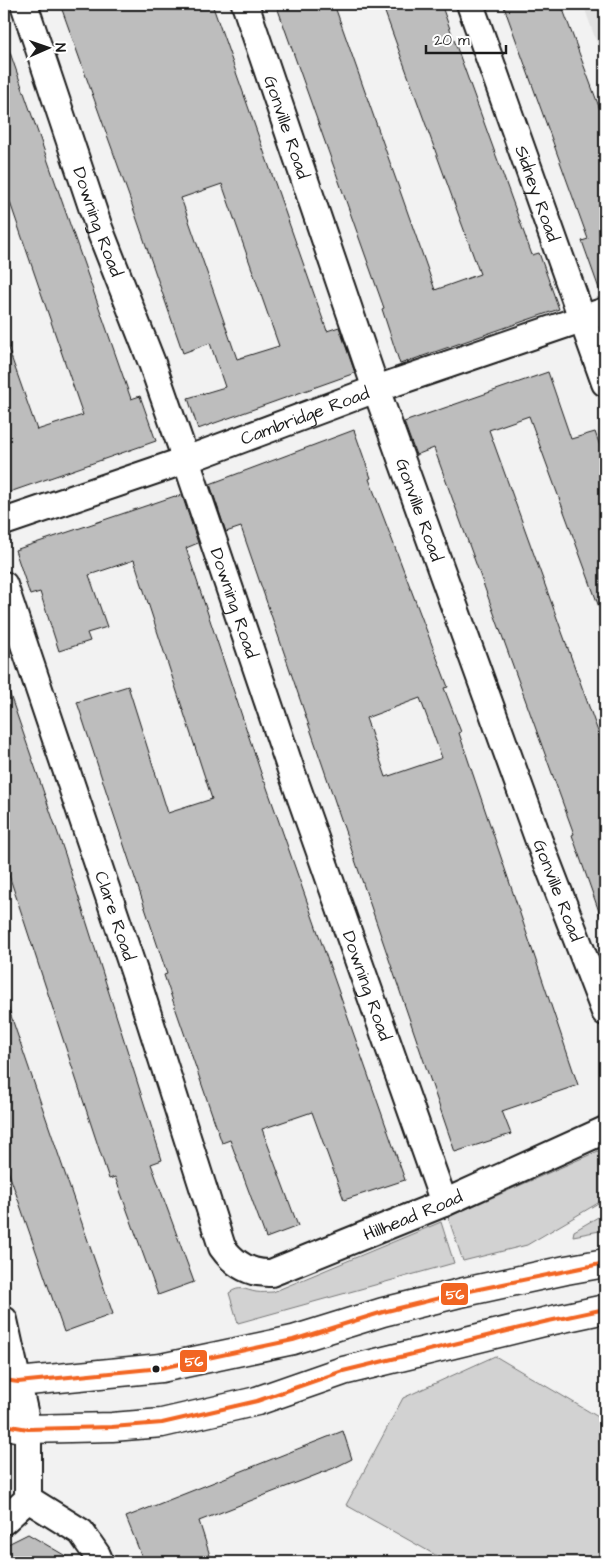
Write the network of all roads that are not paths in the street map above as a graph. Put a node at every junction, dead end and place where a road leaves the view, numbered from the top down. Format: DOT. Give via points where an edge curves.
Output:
graph roads {
  1 [pos="24,4"];
  2 [pos="245,4"];
  3 [pos="470,4"];
  4 [pos="594,315"];
  5 [pos="605,383"];
  6 [pos="376,389"];
  7 [pos="186,460"];
  8 [pos="4,522"];
  9 [pos="4,585"];
  10 [pos="605,1012"];
  11 [pos="605,1130"];
  12 [pos="444,1203"];
  13 [pos="222,1247"];
  14 [pos="605,1263"];
  15 [pos="605,1309"];
  16 [pos="4,1320"];
  17 [pos="11,1381"];
  18 [pos="16,1427"];
  19 [pos="28,1499"];
  20 [pos="4,1521"];
  21 [pos="100,1562"];
  1 -- 7 [label="street, Downing Road" via="99,228"];
  2 -- 6 [label="street, Gonville Road"];
  3 -- 4 [label="street, Sidney Road"];
  4 -- 5 [label="street, Sidney Road"];
  4 -- 6 [label="street, Cambridge Road"];
  6 -- 7 [label="street, Cambridge Road"];
  6 -- 10 [label="street, Gonville Road" via="539,841"];
  7 -- 8 [label="street, Cambridge Road"];
  7 -- 12 [label="street, Downing Road"];
  9 -- 13 [label="street, Clare Road" via="136,977"];
  11 -- 12 [label="street, Hillhead Road"];
  12 -- 13 [label="street, Hillhead Road" via="271,1273 241,1266"];
  14 -- 17 [label="main road" via="460,1293 383,1312 293,1340 161,1368"];
  15 -- 18 [label="main road" via="344,1371 257,1401 162,1423 112,1427"];
  16 -- 17 [label="street"];
  17 -- 18 [label="street"];
  18 -- 19 [label="street"];
  19 -- 20 [label="street"];
  19 -- 21 [label="street" via="81,1532"];
}
